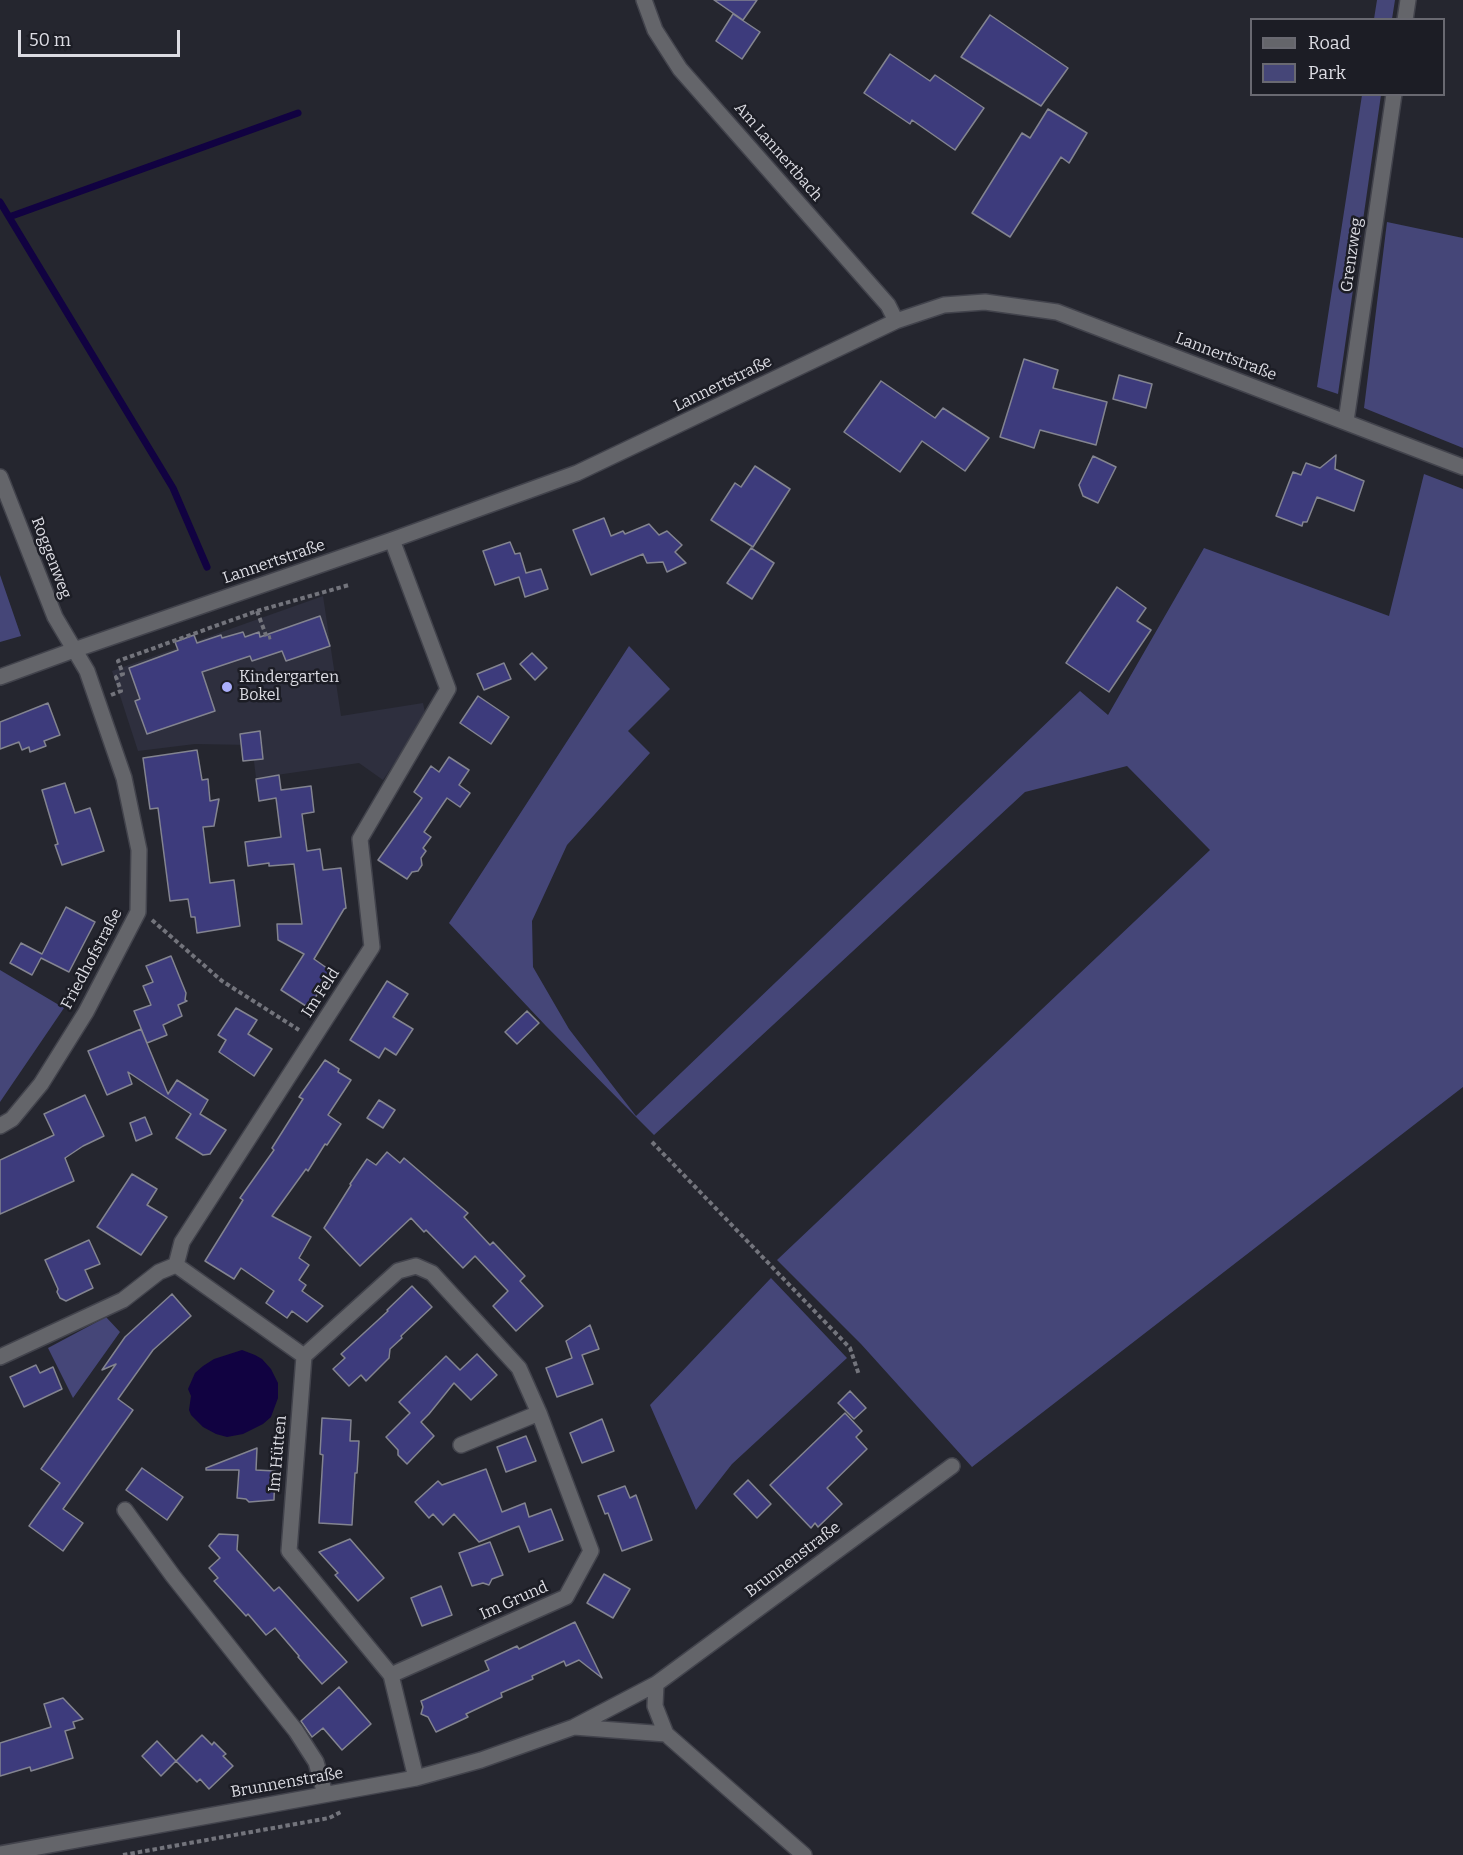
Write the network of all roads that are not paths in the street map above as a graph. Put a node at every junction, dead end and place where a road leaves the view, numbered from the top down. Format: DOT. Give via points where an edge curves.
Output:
graph roads {
  1 [pos="644,0"];
  2 [pos="1408,0"];
  3 [pos="1405,18"];
  4 [pos="1394,96"];
  5 [pos="896,321"];
  6 [pos="1346,421"];
  7 [pos="1463,467"];
  8 [pos="0,477"];
  9 [pos="392,540"];
  10 [pos="74,650"];
  11 [pos="0,677"];
  12 [pos="0,1126"];
  13 [pos="176,1265"];
  14 [pos="304,1356"];
  15 [pos="0,1357"];
  16 [pos="539,1413"];
  17 [pos="461,1445"];
  18 [pos="952,1466"];
  19 [pos="125,1510"];
  20 [pos="391,1676"];
  21 [pos="656,1684"];
  22 [pos="574,1727"];
  23 [pos="666,1734"];
  24 [pos="416,1778"];
  25 [pos="325,1794"];
  26 [pos="0,1854"];
  27 [pos="804,1855"];
  1 -- 5 [label="street, Am Lannertbach" via="655,30 680,69 888,305"];
  2 -- 3 [label="street"];
  4 -- 6 [label="street, Grenzweg"];
  5 -- 6 [label="street, Lannertstraße" via="944,305 986,302 1057,312"];
  5 -- 9 [label="street, Lannertstraße" via="577,473"];
  6 -- 7 [label="street, Lannertstraße"];
  8 -- 10 [label="street, Roggenweg" via="55,617"];
  9 -- 10 [label="street, Lannertstraße"];
  9 -- 13 [label="street, Im Feld" via="448,689 360,839 372,947 182,1242"];
  10 -- 11 [label="street, Lannertstraße"];
  10 -- 12 [label="street, Friedhofstraße" via="87,671 124,778 139,850 138,912 86,1012 41,1084 12,1119"];
  13 -- 14 [label="street"];
  13 -- 15 [label="street" via="159,1272 123,1300"];
  14 -- 16 [label="street, Im Grund" via="398,1271 416,1266 432,1273 519,1368"];
  14 -- 20 [label="street, Im Hütten" via="289,1551"];
  16 -- 17 [label="street"];
  16 -- 20 [label="street, Im Grund" via="591,1551 566,1597"];
  18 -- 21 [label="street, Brunnenstraße"];
  19 -- 25 [label="street" via="296,1731 316,1762"];
  20 -- 24 [label="street"];
  21 -- 22 [label="street, Brunnenstraße"];
  21 -- 23 [label="street" via="655,1706"];
  22 -- 23 [label="street, Brunnenstraße"];
  22 -- 24 [label="street, Brunnenstraße"];
  23 -- 27 [label="street"];
  24 -- 25 [label="street, Brunnenstraße"];
  25 -- 26 [label="street, Brunnenstraße"];
}
